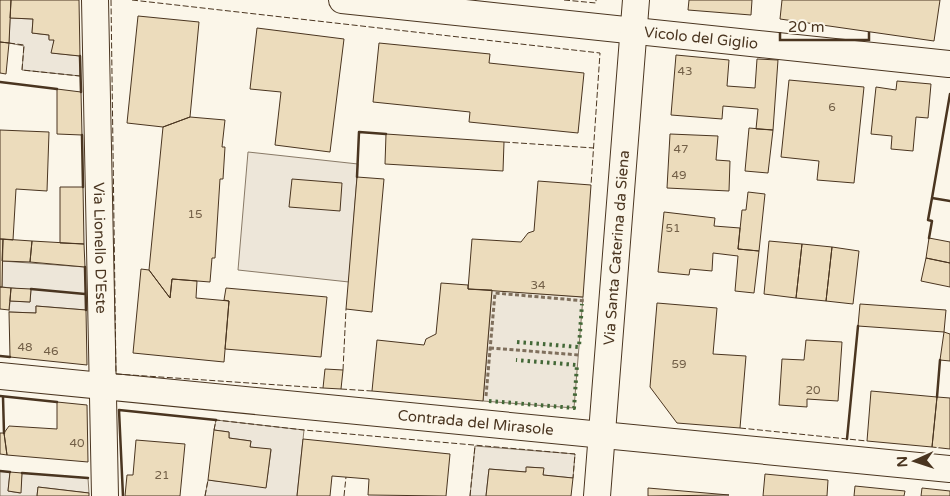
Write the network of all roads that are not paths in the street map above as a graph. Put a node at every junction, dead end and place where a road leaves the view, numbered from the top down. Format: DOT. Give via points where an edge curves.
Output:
graph roads {
  1 [pos="95,0"];
  2 [pos="636,0"];
  3 [pos="353,1"];
  4 [pos="633,31"];
  5 [pos="948,64"];
  6 [pos="0,376"];
  7 [pos="101,385"];
  8 [pos="603,435"];
  9 [pos="950,468"];
  10 [pos="105,496"];
  11 [pos="597,496"];
  1 -- 7 [label="street, Via Lionello D'Este"];
  2 -- 4 [label="street, Via Santa Caterina da Siena"];
  3 -- 4 [label="street, Vicolo del Giglio"];
  4 -- 5 [label="street, Vicolo del Giglio"];
  4 -- 8 [label="street, Via Santa Caterina da Siena"];
  6 -- 7 [label="street, Contrada del Mirasole"];
  7 -- 8 [label="street, Contrada del Mirasole"];
  7 -- 10 [label="street, Via Lionello D'Este"];
  8 -- 9 [label="street, Contrada del Mirasole"];
  8 -- 11 [label="street, Via Santa Caterina da Siena"];
}
